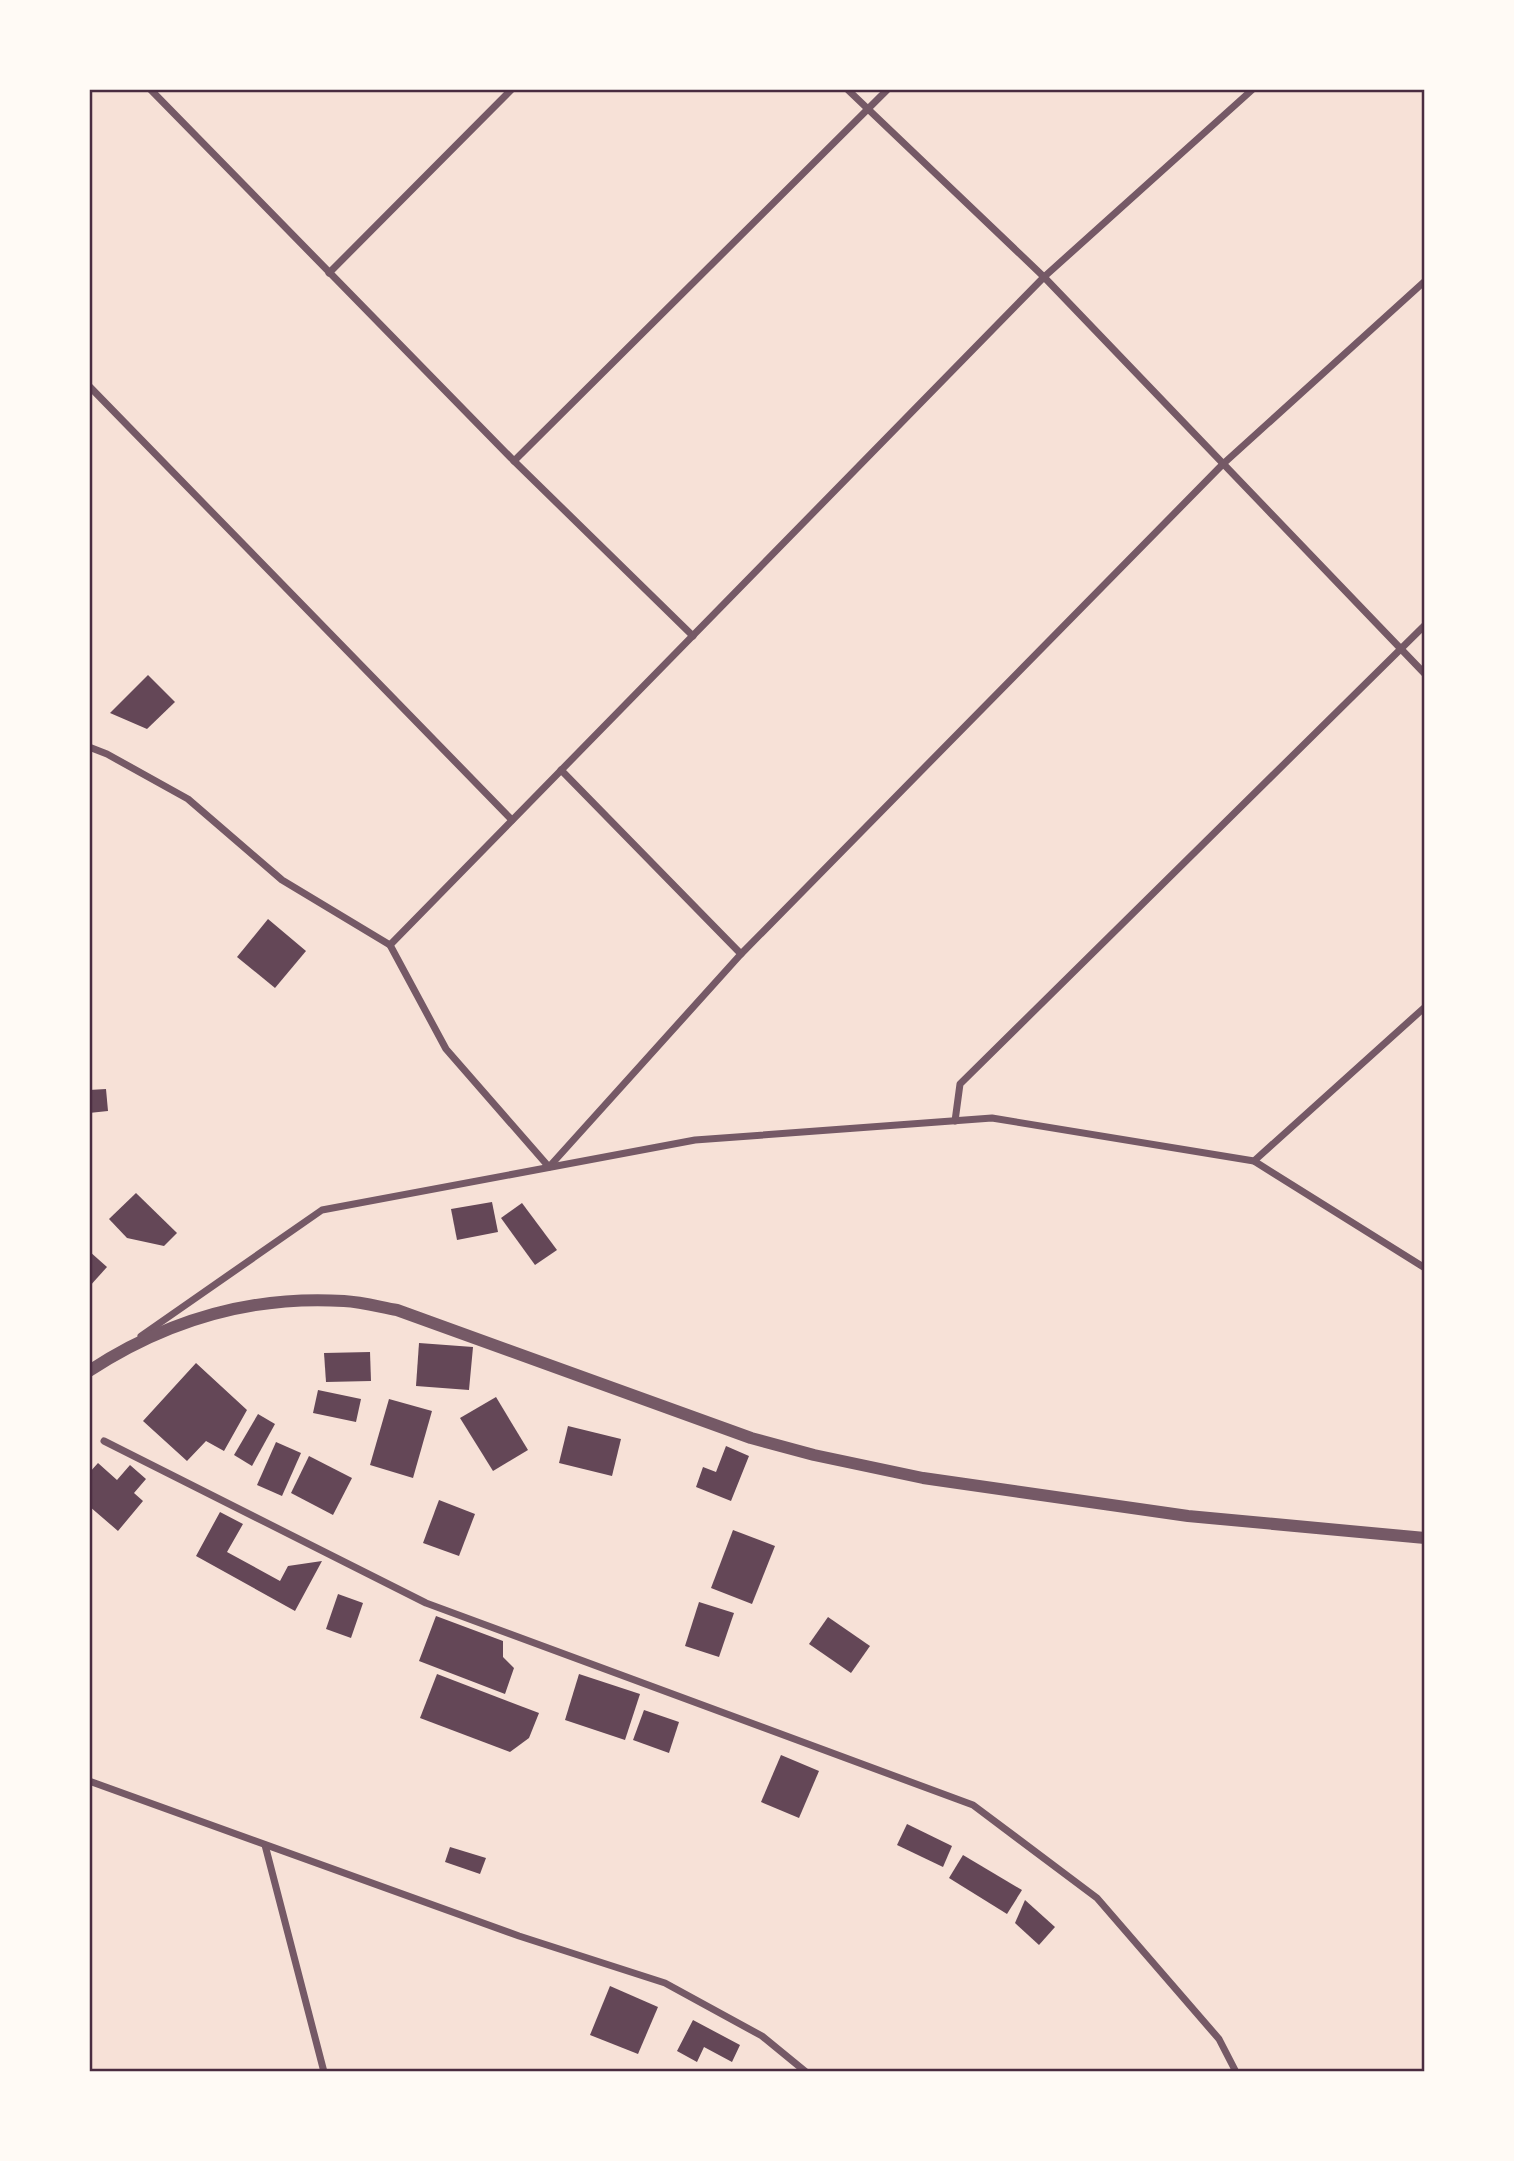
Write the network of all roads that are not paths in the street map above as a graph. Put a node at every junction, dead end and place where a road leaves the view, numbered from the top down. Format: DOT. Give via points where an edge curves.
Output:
graph roads {
  1 [pos="150,89"];
  2 [pos="512,89"];
  3 [pos="847,89"];
  4 [pos="888,89"];
  5 [pos="1253,89"];
  6 [pos="866,109"];
  7 [pos="329,273"];
  8 [pos="1044,277"];
  9 [pos="1425,281"];
  10 [pos="89,386"];
  11 [pos="514,461"];
  12 [pos="1223,464"];
  13 [pos="1425,625"];
  14 [pos="693,636"];
  15 [pos="1399,647"];
  16 [pos="1425,674"];
  17 [pos="89,747"];
  18 [pos="561,770"];
  19 [pos="512,820"];
  20 [pos="390,944"];
  21 [pos="741,954"];
  22 [pos="1425,1007"];
  23 [pos="955,1121"];
  24 [pos="1254,1161"];
  25 [pos="549,1167"];
  26 [pos="1425,1268"];
  27 [pos="117,1354"];
  28 [pos="89,1371"];
  29 [pos="104,1441"];
  30 [pos="1425,1538"];
  31 [pos="89,1781"];
  32 [pos="265,1845"];
  33 [pos="324,2072"];
  34 [pos="806,2072"];
  35 [pos="1236,2072"];
  1 -- 7 [label="street"];
  2 -- 7 [label="street"];
  3 -- 6 [label="street"];
  4 -- 6 [label="street"];
  5 -- 8 [label="street"];
  6 -- 8 [label="street"];
  6 -- 11 [label="street"];
  7 -- 11 [label="street"];
  8 -- 12 [label="street"];
  8 -- 14 [label="street"];
  9 -- 12 [label="street"];
  10 -- 19 [label="street"];
  11 -- 14 [label="street"];
  12 -- 15 [label="street"];
  12 -- 21 [label="street"];
  13 -- 15 [label="street"];
  14 -- 18 [label="street"];
  15 -- 16 [label="street"];
  15 -- 23 [label="street" via="960,1084"];
  17 -- 20 [label="street" via="188,799 282,880"];
  18 -- 19 [label="street"];
  18 -- 21 [label="street"];
  19 -- 20 [label="street"];
  20 -- 25 [label="street" via="446,1049"];
  21 -- 25 [label="street"];
  22 -- 24 [label="street"];
  23 -- 24 [label="street" via="992,1118"];
  23 -- 25 [label="street" via="695,1140"];
  24 -- 26 [label="street"];
  25 -- 27 [label="street" via="322,1210"];
  27 -- 28 [label="street"];
  27 -- 30 [label="street" via="191,1320 243,1305 347,1301 397,1310 751,1438 814,1455 923,1478 1188,1516"];
  29 -- 35 [label="street" via="426,1604 973,1805 1097,1898 1219,2039"];
  31 -- 32 [label="street"];
  32 -- 33 [label="street"];
  32 -- 34 [label="street" via="665,1983 762,2036"];
}
